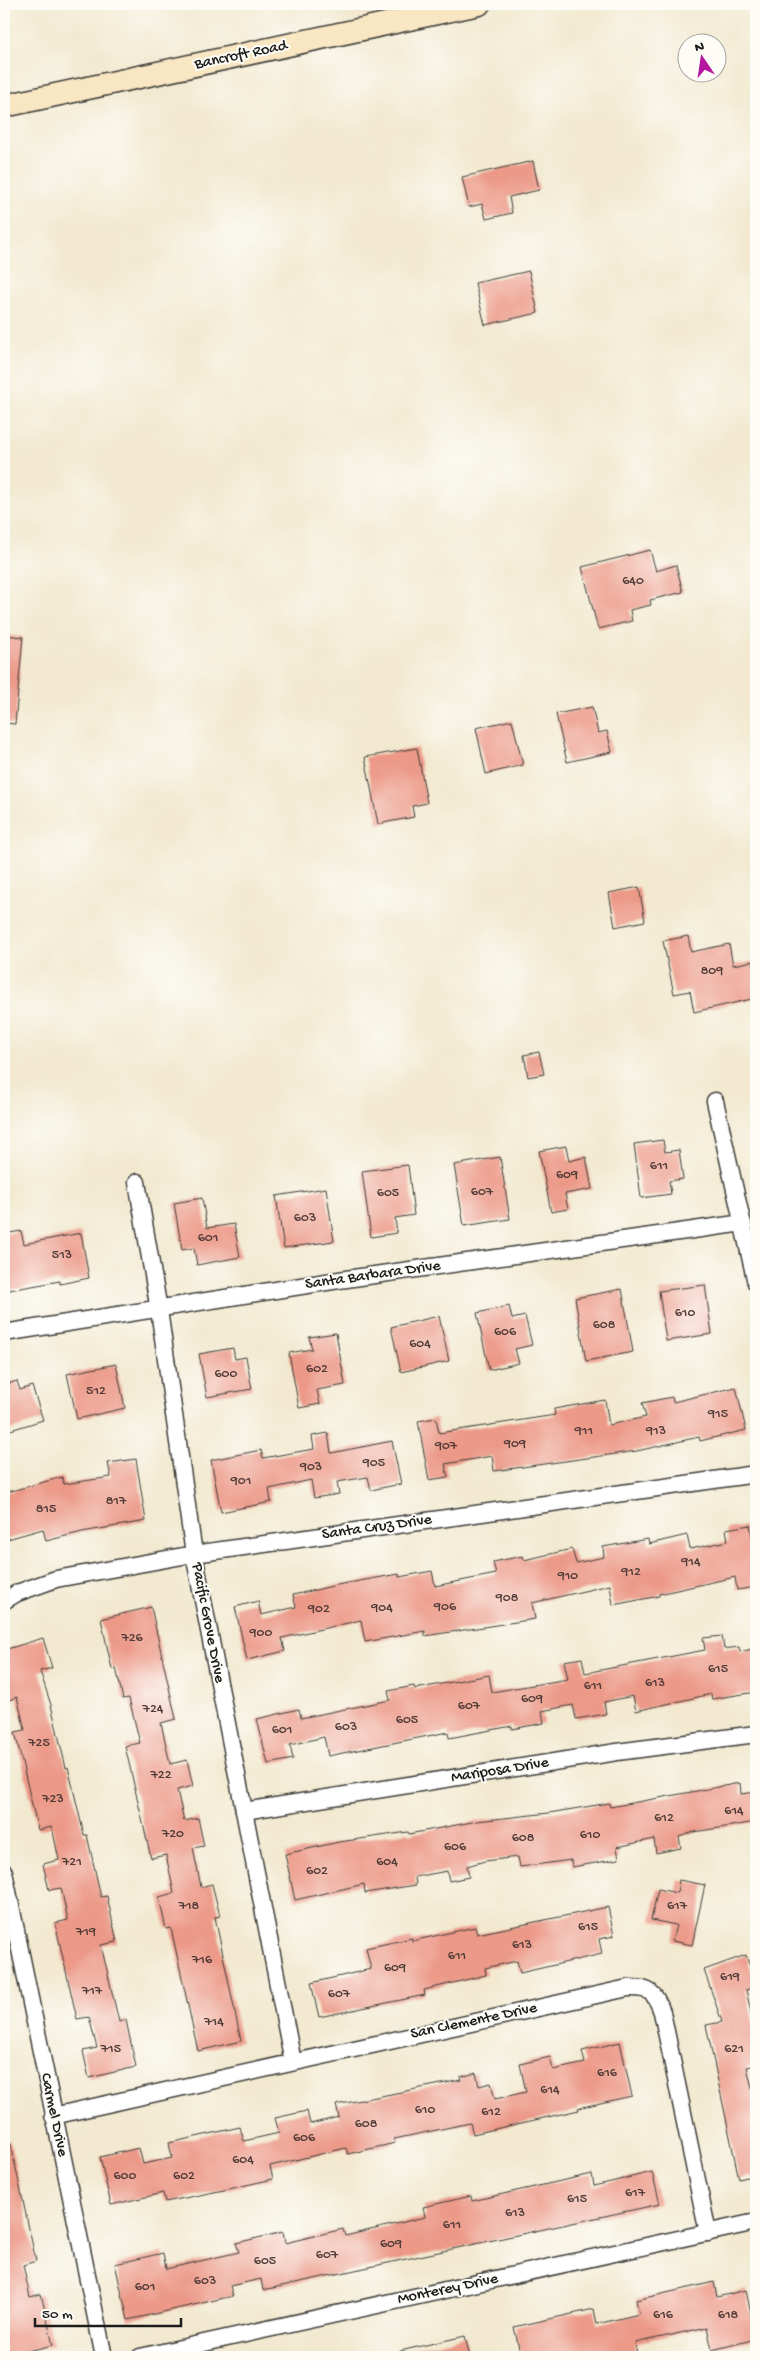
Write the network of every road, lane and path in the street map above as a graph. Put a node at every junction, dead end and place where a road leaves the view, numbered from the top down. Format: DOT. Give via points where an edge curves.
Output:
graph roads {
  1 [pos="479,4"];
  2 [pos="4,106"];
  3 [pos="715,1101"];
  4 [pos="137,1182"];
  5 [pos="743,1223"];
  6 [pos="756,1283"];
  7 [pos="159,1310"];
  8 [pos="4,1332"];
  9 [pos="756,1474"];
  10 [pos="194,1554"];
  11 [pos="4,1601"];
  12 [pos="756,1734"];
  13 [pos="244,1811"];
  14 [pos="4,1872"];
  15 [pos="293,2062"];
  16 [pos="54,2116"];
  17 [pos="756,2222"];
  18 [pos="708,2233"];
  19 [pos="104,2357"];
  20 [pos="140,2357"];
  1 -- 2 [label="street, Bancroft Road"];
  3 -- 5 [label="street"];
  4 -- 7 [label="street, Pacific Grove Drive"];
  5 -- 6 [label="street"];
  5 -- 7 [label="street, Santa Barbara Drive" via="339,1280"];
  7 -- 8 [label="street, Santa Barbara Drive"];
  7 -- 10 [label="street, Pacific Grove Drive"];
  9 -- 10 [label="street, Santa Cruz Drive"];
  10 -- 11 [label="street, Santa Cruz Drive" via="56,1579 17,1592"];
  10 -- 13 [label="street, Pacific Grove Drive"];
  12 -- 13 [label="street, Mariposa Drive" via="616,1752"];
  13 -- 15 [label="street, Pacific Grove Drive"];
  14 -- 16 [label="street, Carmel Drive"];
  15 -- 16 [label="street, San Clemente Drive"];
  15 -- 18 [label="street, San Clemente Drive" via="618,1990 644,1988 657,1997 662,2012"];
  16 -- 19 [label="street, Carmel Drive"];
  17 -- 18 [label="street, Monterey Drive"];
  18 -- 20 [label="street, Monterey Drive"];
}
